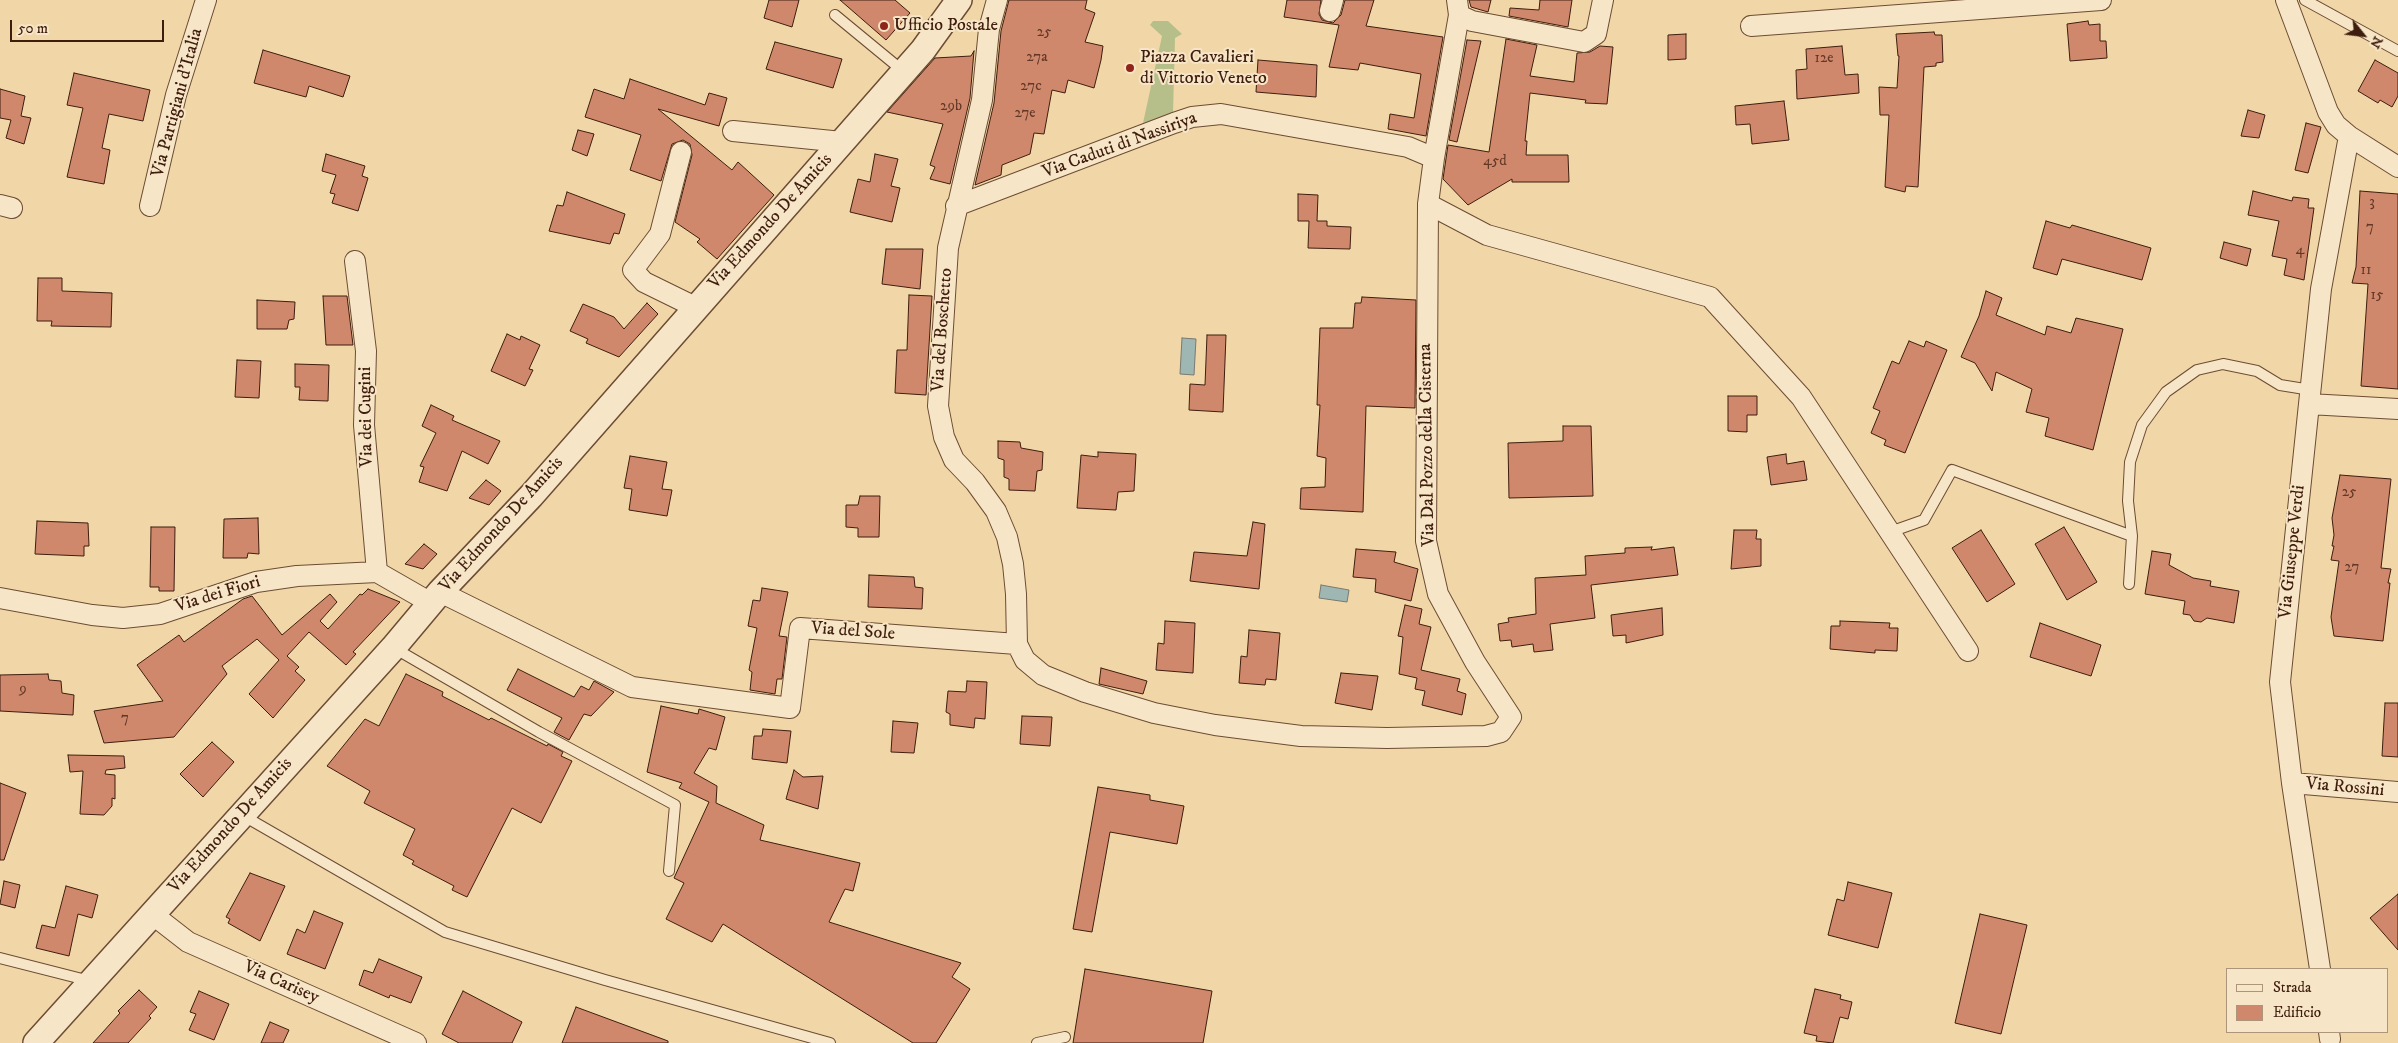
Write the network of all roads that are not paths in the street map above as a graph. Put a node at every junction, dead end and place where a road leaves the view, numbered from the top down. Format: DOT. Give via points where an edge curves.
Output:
graph roads {
  1 [pos="206,0"];
  2 [pos="960,0"];
  3 [pos="997,0"];
  4 [pos="1603,0"];
  5 [pos="2101,0"];
  6 [pos="2286,0"];
  7 [pos="2305,0"];
  8 [pos="1458,7"];
  9 [pos="835,15"];
  10 [pos="1751,26"];
  11 [pos="2398,51"];
  12 [pos="903,71"];
  13 [pos="733,131"];
  14 [pos="2349,136"];
  15 [pos="842,142"];
  16 [pos="681,152"];
  17 [pos="1434,158"];
  18 [pos="2398,167"];
  19 [pos="1428,204"];
  20 [pos="150,206"];
  21 [pos="956,206"];
  22 [pos="355,261"];
  23 [pos="695,307"];
  24 [pos="2310,397"];
  25 [pos="2398,409"];
  26 [pos="1890,532"];
  27 [pos="2132,536"];
  28 [pos="377,572"];
  29 [pos="2129,584"];
  30 [pos="0,598"];
  31 [pos="436,598"];
  32 [pos="1017,644"];
  33 [pos="393,648"];
  34 [pos="1968,651"];
  35 [pos="2292,783"];
  36 [pos="2398,792"];
  37 [pos="242,814"];
  38 [pos="669,871"];
  39 [pos="152,914"];
  40 [pos="0,958"];
  41 [pos="2320,968"];
  42 [pos="91,981"];
  43 [pos="1065,1037"];
  44 [pos="36,1043"];
  45 [pos="416,1043"];
  46 [pos="830,1043"];
  47 [pos="1037,1043"];
  1 -- 20 [label="street, Via Partigiani d'Italia" via="176,96"];
  2 -- 12 [label="street, Via Edmondo De Amicis"];
  3 -- 21 [label="street, Via del Boschetto" via="989,29 982,100"];
  4 -- 8 [label="street" via="1596,34 1584,42 1472,21"];
  5 -- 10 [label="street"];
  6 -- 14 [label="street" via="2328,112 2336,125"];
  7 -- 11 [label="lane"];
  8 -- 17 [label="street, Via Dal Pozzo della Cisterna"];
  9 -- 12 [label="lane"];
  12 -- 15 [label="street, Via Edmondo De Amicis"];
  13 -- 15 [label="street"];
  14 -- 18 [label="street"];
  14 -- 24 [label="street, Via Giuseppe Verdi" via="2321,289"];
  15 -- 23 [label="street, Via Edmondo De Amicis"];
  16 -- 23 [label="street" via="660,234 633,270 644,282"];
  17 -- 19 [label="street, Via Dal Pozzo della Cisterna"];
  17 -- 21 [label="street, Via Caduti di Nassiriya" via="1408,147 1221,114 1192,117 1174,123"];
  19 -- 26 [label="street" via="1487,235 1710,297 1802,397"];
  19 -- 32 [label="street, Via Dal Pozzo della Cisterna" via="1426,541 1438,594 1474,662 1511,717 1501,732 1486,736 1397,738 1301,736 1215,725 1154,713 1043,675 1025,660"];
  21 -- 32 [label="street, Via del Boschetto" via="948,248 938,406 944,437 954,460 996,511 1007,537 1014,574"];
  22 -- 28 [label="street, Via dei Cugini" via="366,351 364,425"];
  23 -- 31 [label="street, Via Edmondo De Amicis" via="531,496"];
  24 -- 25 [label="street"];
  24 -- 27 [label="lane" via="2257,371 2223,364 2197,370 2166,392 2142,425 2130,462 2128,502"];
  24 -- 35 [label="street, Via Giuseppe Verdi" via="2280,682"];
  26 -- 27 [label="lane" via="1924,520 1952,470"];
  26 -- 34 [label="street"];
  27 -- 29 [label="lane"];
  28 -- 30 [label="street, Via dei Fiori" via="297,576 256,582 160,614 123,618"];
  28 -- 31 [label="street"];
  31 -- 32 [label="street, Via del Sole" via="632,687 790,708 800,628"];
  31 -- 33 [label="street, Via Edmondo De Amicis"];
  33 -- 37 [label="street, Via Edmondo De Amicis"];
  33 -- 38 [label="lane" via="675,805"];
  35 -- 36 [label="street, Via Rossini"];
  35 -- 41 [label="street, Via Giuseppe Verdi"];
  37 -- 39 [label="street, Via Edmondo De Amicis"];
  37 -- 46 [label="lane" via="445,932"];
  39 -- 42 [label="street, Via Edmondo De Amicis"];
  39 -- 45 [label="street, Via Carisey" via="188,942"];
  40 -- 42 [label="lane"];
  42 -- 44 [label="street, Via Edmondo De Amicis"];
  43 -- 47 [label="lane"];
}
